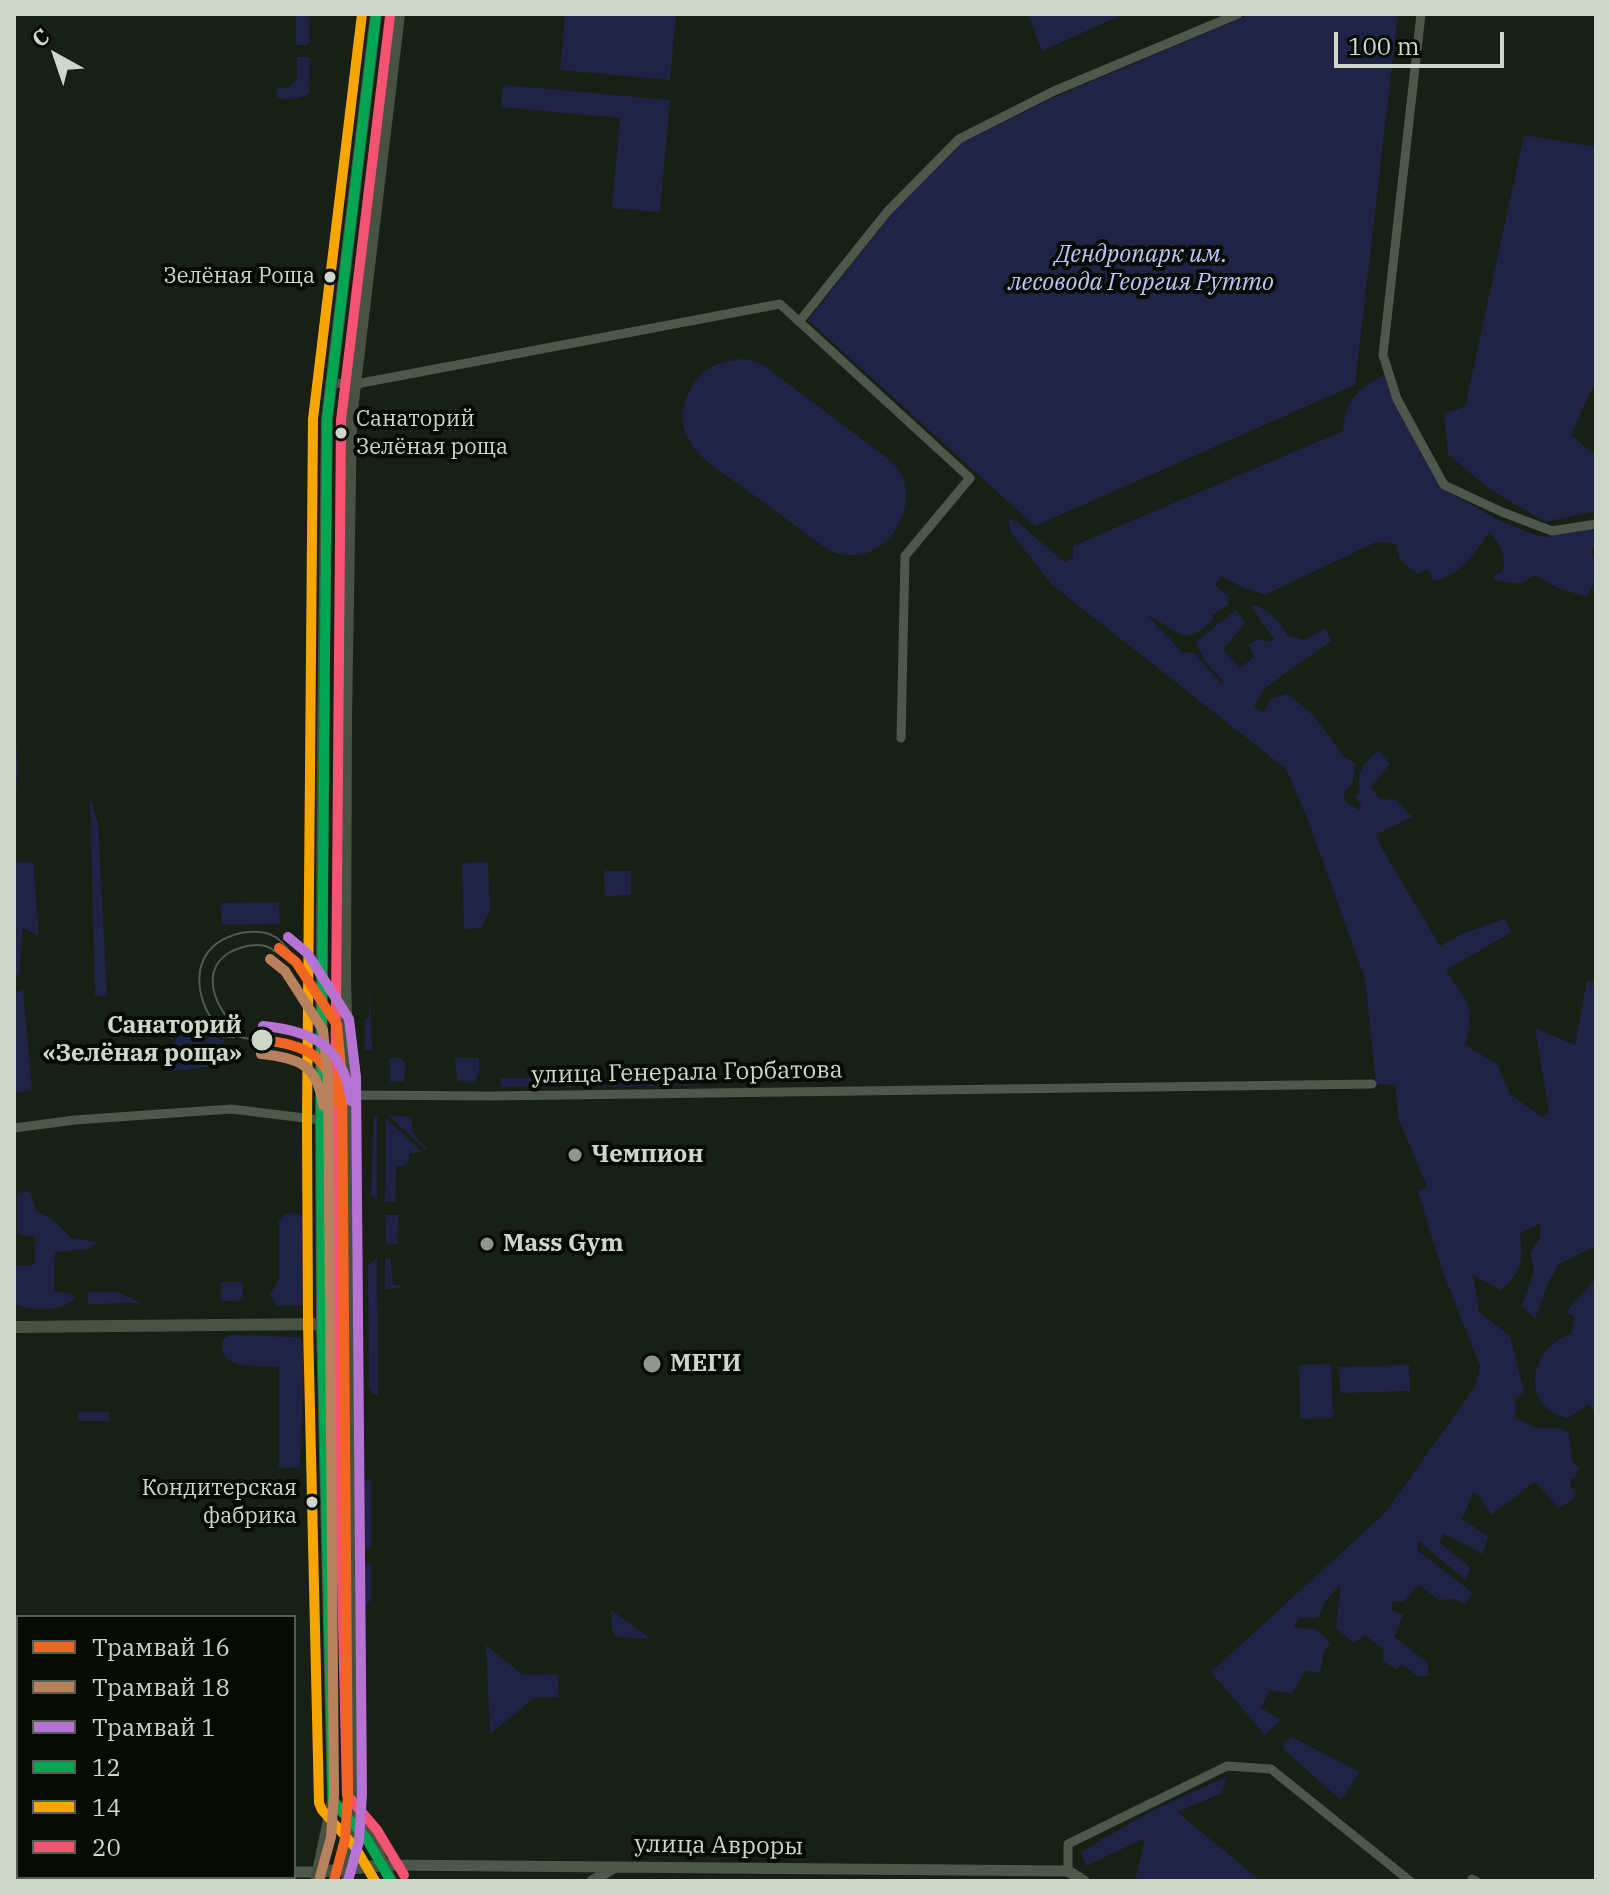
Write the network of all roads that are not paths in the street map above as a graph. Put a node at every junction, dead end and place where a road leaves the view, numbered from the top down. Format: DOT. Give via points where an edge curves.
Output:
graph roads {
  1 [pos="376,14"];
  2 [pos="399,14"];
  3 [pos="1238,14"];
  4 [pos="1421,14"];
  5 [pos="799,322"];
  6 [pos="332,383"];
  7 [pos="356,384"];
  8 [pos="1596,524"];
  9 [pos="901,738"];
  10 [pos="1372,1084"];
  11 [pos="349,1095"];
  12 [pos="321,1120"];
  13 [pos="14,1128"];
  14 [pos="322,1324"];
  15 [pos="14,1327"];
  16 [pos="333,1801"];
  17 [pos="354,1801"];
  18 [pos="355,1825"];
  19 [pos="385,1865"];
  20 [pos="616,1867"];
  21 [pos="1068,1871"];
  22 [pos="296,1872"];
  23 [pos="349,1875"];
  24 [pos="933,1875"];
  25 [pos="318,1876"];
  26 [pos="1407,1880"];
  27 [pos="391,1881"];
  28 [pos="592,1881"];
  29 [pos="1084,1881"];
  1 -- 6 [label="main road"];
  2 -- 7 [label="main road"];
  3 -- 5 [label="street" via="1054,91 959,139 887,212"];
  4 -- 8 [label="street" via="1383,355 1397,399 1444,485 1552,531"];
  5 -- 7 [label="street" via="780,304"];
  5 -- 9 [label="street" via="970,478 905,556"];
  6 -- 7 [label="street"];
  6 -- 12 [label="main road" via="327,419"];
  7 -- 11 [label="main road" via="346,717"];
  10 -- 11 [label="street, улица Генерала Горбатова"];
  11 -- 12 [label="street"];
  11 -- 17 [label="main road"];
  12 -- 13 [label="street" via="231,1109"];
  12 -- 14 [label="main road"];
  14 -- 15 [label="main road"];
  14 -- 16 [label="main road"];
  16 -- 18 [label="main road"];
  16 -- 25 [label="main road"];
  17 -- 18 [label="main road"];
  17 -- 19 [label="main road"];
  18 -- 19 [label="main road"];
  18 -- 23 [label="main road"];
  19 -- 20 [label="street, улица Авроры"];
  19 -- 23 [label="main road, улица Авроры"];
  19 -- 27 [label="main road"];
  20 -- 24 [label="street, улица Авроры"];
  20 -- 28 [label="street"];
  21 -- 24 [label="street, улица Авроры"];
  21 -- 26 [label="street" via="1068,1844 1227,1766 1271,1769"];
  21 -- 29 [label="street"];
  22 -- 25 [label="street"];
  23 -- 25 [label="main road, улица Авроры"];
}
